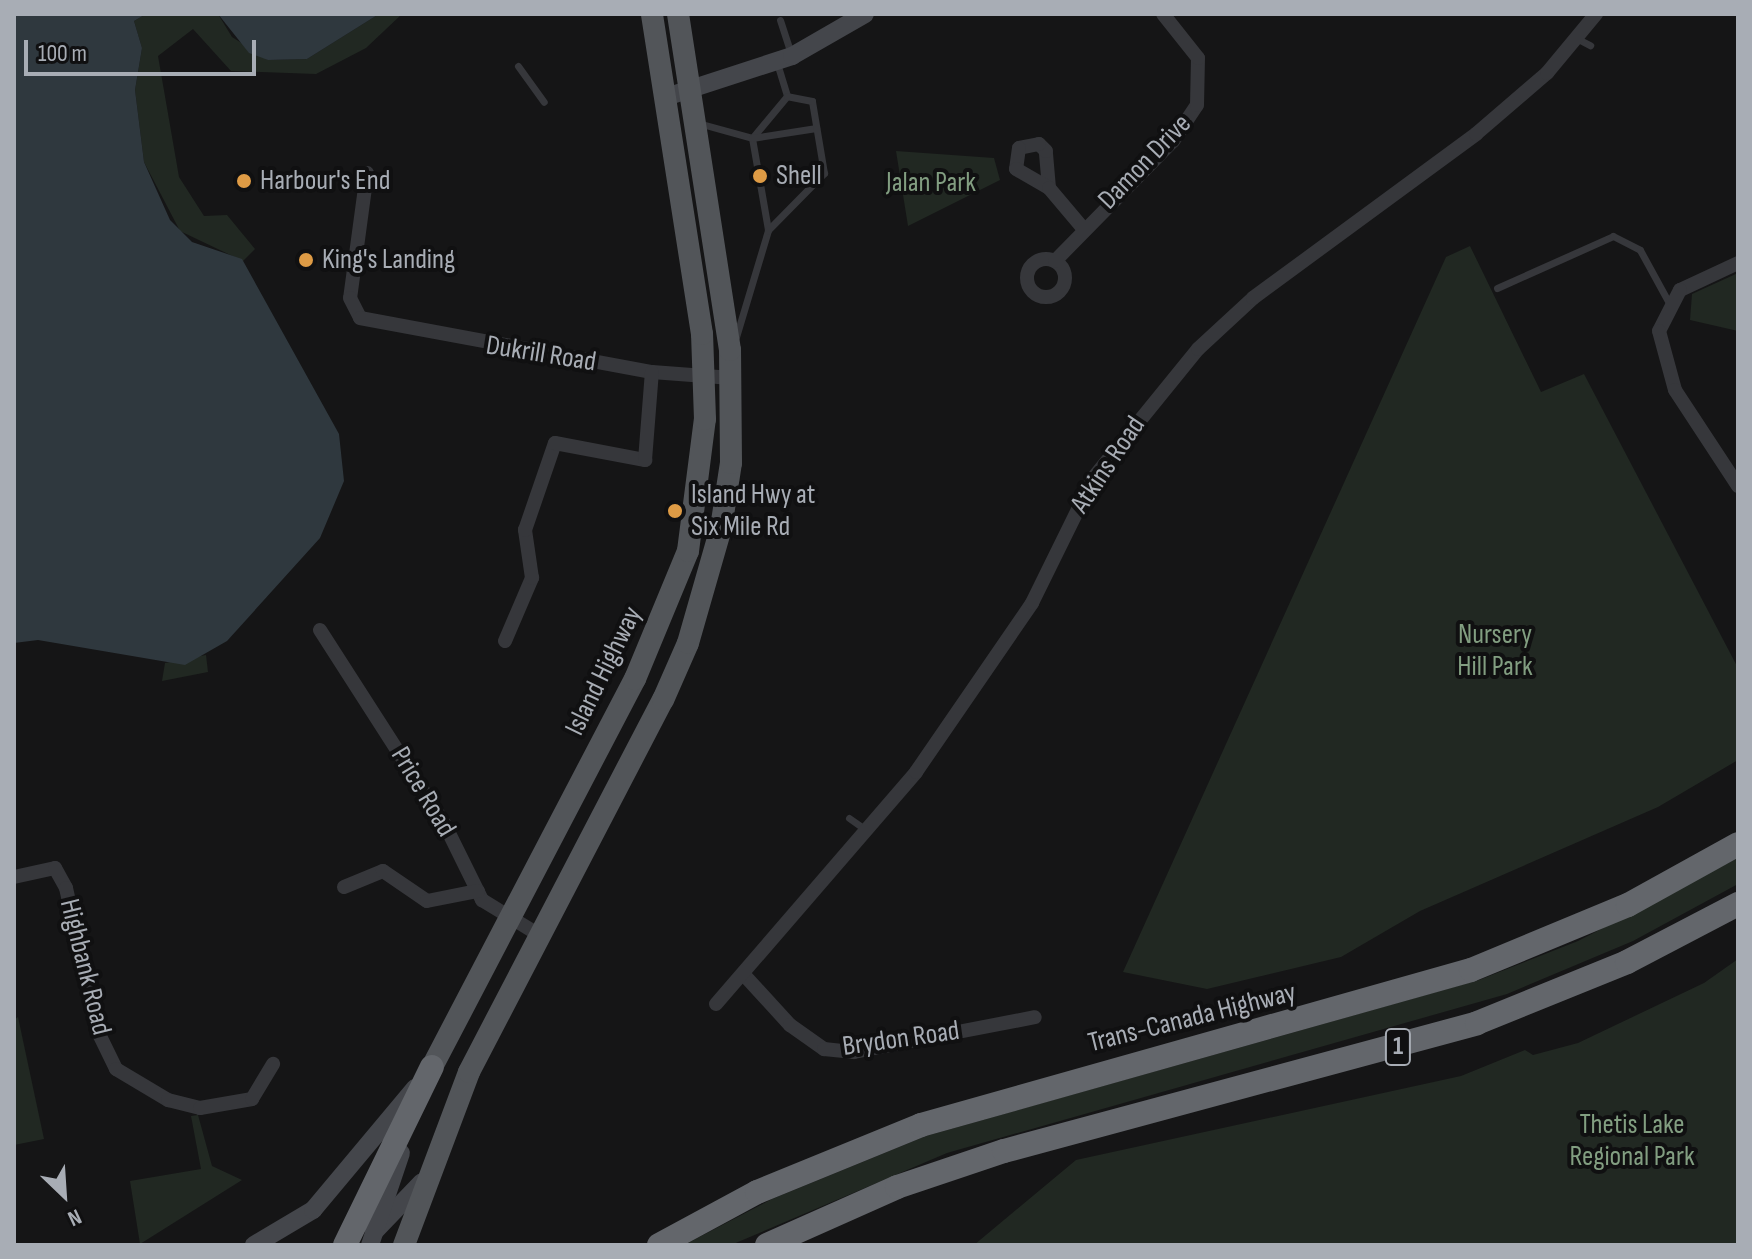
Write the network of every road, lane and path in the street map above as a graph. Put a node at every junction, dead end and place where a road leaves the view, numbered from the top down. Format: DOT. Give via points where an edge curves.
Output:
graph roads {
  1 [pos="652,14"];
  2 [pos="678,14"];
  3 [pos="865,14"];
  4 [pos="1163,14"];
  5 [pos="1596,14"];
  6 [pos="780,20"];
  7 [pos="784,60"];
  8 [pos="518,66"];
  9 [pos="691,87"];
  10 [pos="787,96"];
  11 [pos="666,97"];
  12 [pos="544,102"];
  13 [pos="696,122"];
  14 [pos="816,128"];
  15 [pos="752,138"];
  16 [pos="367,173"];
  17 [pos="1049,188"];
  18 [pos="1082,227"];
  19 [pos="768,230"];
  20 [pos="1055,261"];
  21 [pos="1738,263"];
  22 [pos="1497,288"];
  23 [pos="1669,303"];
  24 [pos="730,350"];
  25 [pos="652,372"];
  26 [pos="704,377"];
  27 [pos="732,378"];
  28 [pos="1738,486"];
  29 [pos="320,630"];
  30 [pos="505,641"];
  31 [pos="849,818"];
  32 [pos="868,831"];
  33 [pos="1738,844"];
  34 [pos="14,877"];
  35 [pos="344,887"];
  36 [pos="478,891"];
  37 [pos="1738,904"];
  38 [pos="508,917"];
  39 [pos="541,936"];
  40 [pos="746,977"];
  41 [pos="716,1004"];
  42 [pos="1035,1017"];
  43 [pos="273,1064"];
  44 [pos="432,1067"];
  45 [pos="422,1182"];
  46 [pos="372,1238"];
  47 [pos="254,1245"];
  48 [pos="346,1245"];
  49 [pos="404,1245"];
  50 [pos="659,1245"];
  51 [pos="767,1245"];
  1 -- 11 [label="main road, Island Highway"];
  2 -- 9 [label="main road"];
  3 -- 7 [label="main road"];
  4 -- 18 [label="street, Damon Drive" via="1198,58 1197,105 1173,141"];
  5 -- 32 [label="street, Atkins Road" via="1583,42 1476,134 1253,298 1198,349 1094,477 1032,603"];
  6 -- 7 [label="lane"];
  7 -- 9 [label="main road"];
  7 -- 10 [label="lane"];
  8 -- 12 [label="lane"];
  9 -- 11 [label="main road"];
  9 -- 13 [label="main road"];
  10 -- 14 [label="lane" via="812,101"];
  10 -- 15 [label="lane"];
  11 -- 26 [label="main road, Island Highway"];
  13 -- 15 [label="lane"];
  13 -- 24 [label="main road"];
  14 -- 15 [label="lane"];
  14 -- 19 [label="lane" via="824,173"];
  15 -- 19 [label="lane"];
  16 -- 25 [label="street, Dukrill Road" via="354,313 388,328"];
  17 -- 18 [label="street"];
  18 -- 20 [label="street, Damon Drive"];
  19 -- 24 [label="lane"];
  21 -- 23 [label="street" via="1689,284"];
  22 -- 23 [label="lane" via="1613,236 1640,250"];
  23 -- 28 [label="street" via="1659,331 1671,378"];
  24 -- 27 [label="main road"];
  25 -- 26 [label="street, Dukrill Road"];
  25 -- 30 [label="street" via="645,460 555,443 525,530 532,578"];
  26 -- 27 [label="street, Dukrill Road"];
  26 -- 38 [label="main road, Island Highway" via="701,475 665,618"];
  27 -- 39 [label="main road" via="728,491 688,643"];
  29 -- 36 [label="street, Price Road" via="445,825"];
  31 -- 32 [label="lane"];
  32 -- 40 [label="street, Atkins Road"];
  33 -- 50 [label="highway, Trans-Canada Highway / 1" via="1628,905 1471,970 921,1125 757,1192"];
  34 -- 43 [label="street, Highbank Road" via="55,868 66,888 99,1034 116,1069 168,1100 215,1107 252,1099"];
  35 -- 36 [label="street" via="383,871 427,901"];
  36 -- 38 [label="street, Price Road"];
  37 -- 51 [label="highway, 1" via="1627,962 1477,1023 1004,1151 897,1187"];
  38 -- 39 [label="street, Price Road"];
  38 -- 44 [label="main road, Island Highway"];
  39 -- 45 [label="main road" via="469,1072"];
  40 -- 41 [label="street, Atkins Road"];
  40 -- 42 [label="street, Brydon Road" via="790,1025 824,1049 854,1052"];
  44 -- 46 [label="main road"];
  44 -- 47 [label="main road, Island Highway" via="313,1210"];
  44 -- 48 [label="highway"];
  45 -- 46 [label="main road"];
  45 -- 49 [label="main road"];
  46 -- 48 [label="main road"];
}
